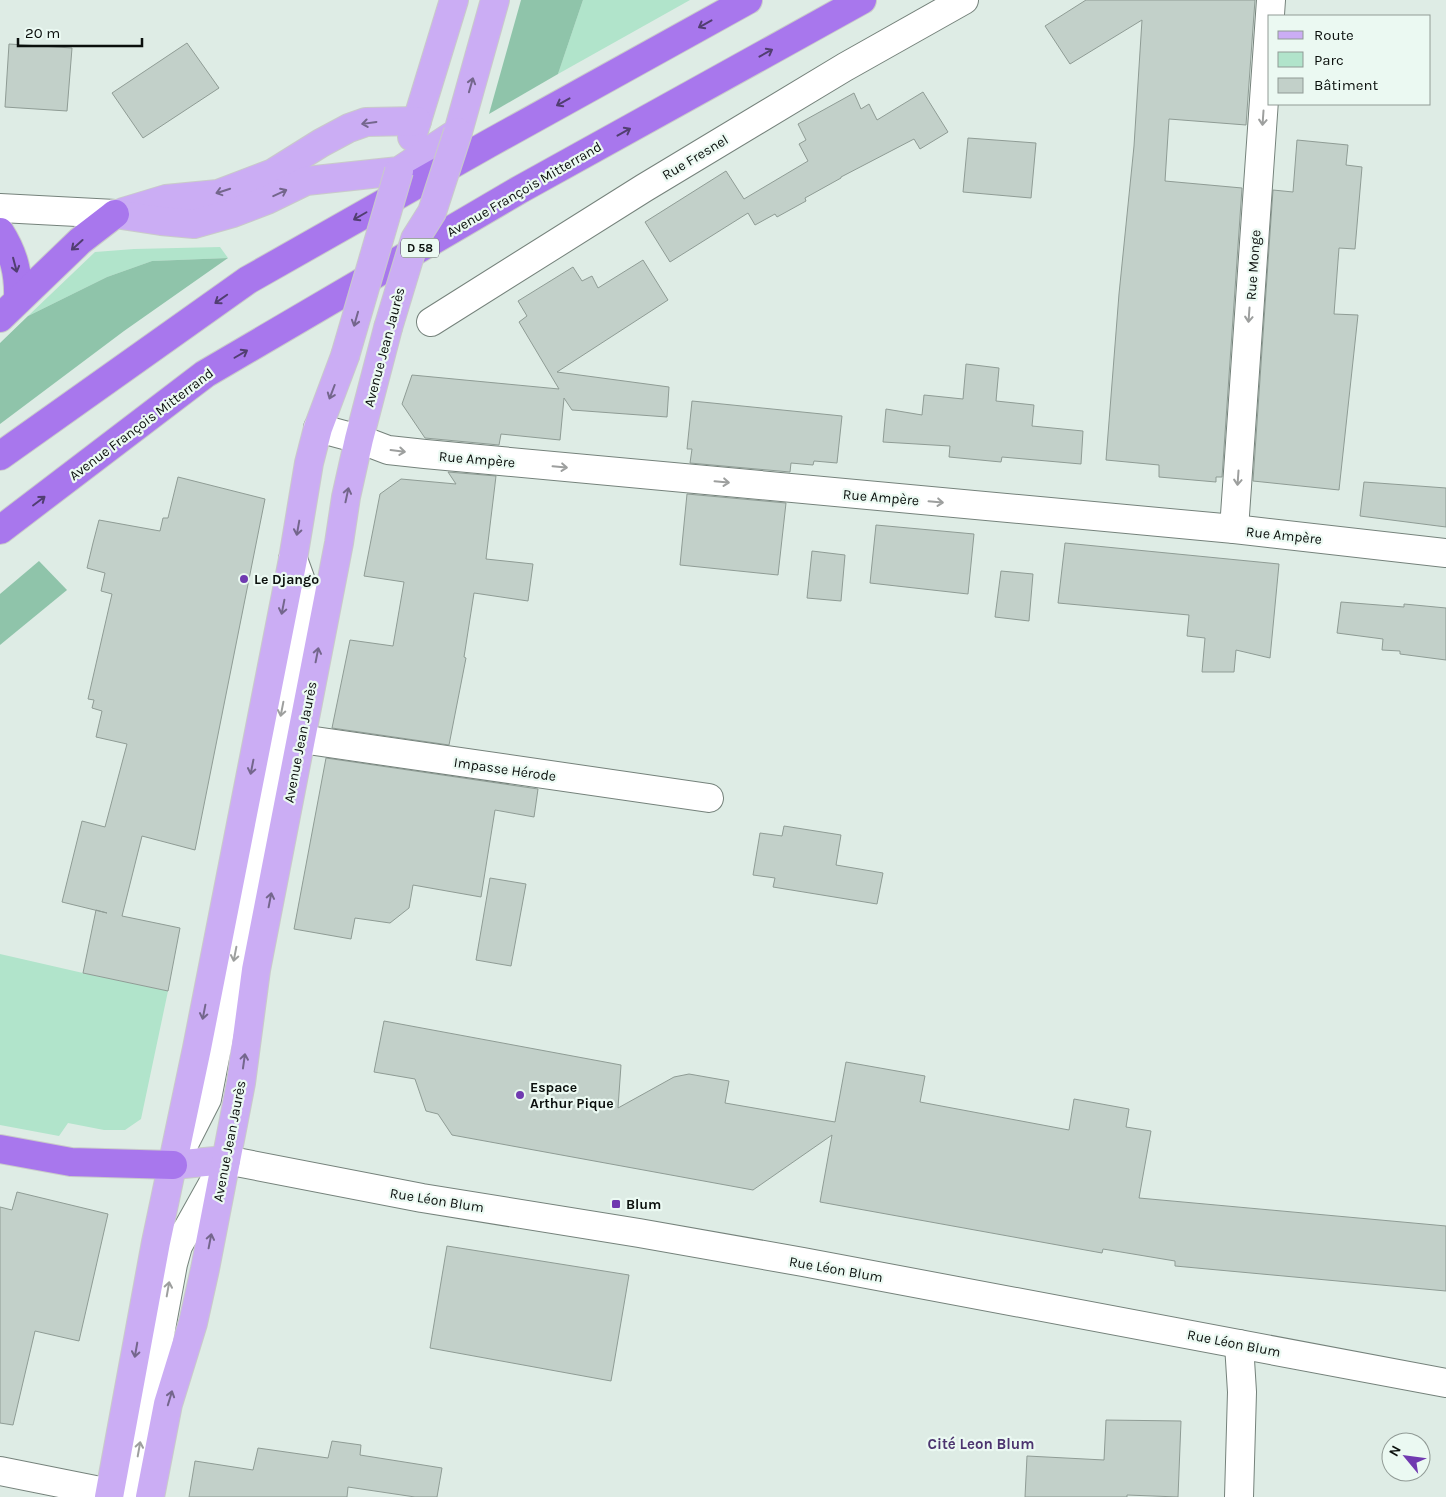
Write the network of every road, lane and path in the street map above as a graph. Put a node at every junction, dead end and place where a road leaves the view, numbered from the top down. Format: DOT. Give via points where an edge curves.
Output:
graph roads {
  1 [pos="454,0"];
  2 [pos="495,0"];
  3 [pos="748,0"];
  4 [pos="862,0"];
  5 [pos="964,0"];
  6 [pos="1271,0"];
  7 [pos="1270,15"];
  8 [pos="1268,43"];
  9 [pos="418,121"];
  10 [pos="458,132"];
  11 [pos="433,148"];
  12 [pos="399,171"];
  13 [pos="0,208"];
  14 [pos="114,214"];
  15 [pos="0,232"];
  16 [pos="415,239"];
  17 [pos="9,309"];
  18 [pos="430,322"];
  19 [pos="318,428"];
  20 [pos="359,439"];
  21 [pos="0,456"];
  22 [pos="1234,529"];
  23 [pos="0,530"];
  24 [pos="1446,553"];
  25 [pos="301,739"];
  26 [pos="708,798"];
  27 [pos="0,1149"];
  28 [pos="226,1160"];
  29 [pos="173,1165"];
  30 [pos="1239,1344"];
  31 [pos="1446,1383"];
  32 [pos="0,1471"];
  33 [pos="116,1496"];
  34 [pos="150,1497"];
  35 [pos="1238,1497"];
  1 -- 9 [label="main road"];
  10 -- 2 [label="main road, Avenue Jean Jaurès, one-way"];
  3 -- 21 [label="highway, one-way" via="248,280"];
  23 -- 4 [label="highway, Avenue François Mitterrand / D 58, one-way" via="205,374 519,190"];
  5 -- 18 [label="street, Rue Fresnel" via="845,67"];
  6 -- 7 [label="street, Rue Monge, one-way"];
  8 -- 22 [label="street, Rue Monge, one-way"];
  9 -- 11 [label="main road"];
  9 -- 12 [label="main road"];
  9 -- 14 [label="main road, one-way" via="366,122 273,172 218,194 166,199"];
  10 -- 11 [label="main road"];
  10 -- 16 [label="main road, Avenue Jean Jaurès, bridge" via="432,212"];
  11 -- 12 [label="main road"];
  11 -- 16 [label="main road" via="414,208"];
  14 -- 12 [label="main road, one-way" via="194,224 267,200 306,181"];
  12 -- 19 [label="main road, one-way, bridge" via="345,356"];
  13 -- 14 [label="street"];
  14 -- 17 [label="highway, one-way" via="80,241"];
  15 -- 17 [label="highway, one-way" via="14,261 19,283"];
  16 -- 20 [label="main road, Avenue Jean Jaurès, bridge"];
  19 -- 20 [label="street, Rue Ampère"];
  19 -- 29 [label="main road, one-way"];
  20 -- 22 [label="street, Rue Ampère, one-way" via="388,450 425,454"];
  25 -- 20 [label="main road, Avenue Jean Jaurès, one-way"];
  22 -- 24 [label="street, Rue Ampère"];
  25 -- 26 [label="street, Impasse Hérode"];
  28 -- 25 [label="main road, Avenue Jean Jaurès, one-way" via="241,1083 256,970"];
  27 -- 29 [label="highway" via="71,1162"];
  28 -- 29 [label="main road"];
  28 -- 30 [label="street, Rue Léon Blum" via="413,1196 639,1232"];
  33 -- 28 [label="street, one-way" via="178,1246"];
  34 -- 28 [label="main road, Avenue Jean Jaurès, one-way" via="168,1404 193,1323"];
  29 -- 33 [label="main road, one-way" via="156,1242"];
  30 -- 31 [label="street, Rue Léon Blum"];
  30 -- 35 [label="street" via="1242,1392"];
  32 -- 33 [label="street"];
}
